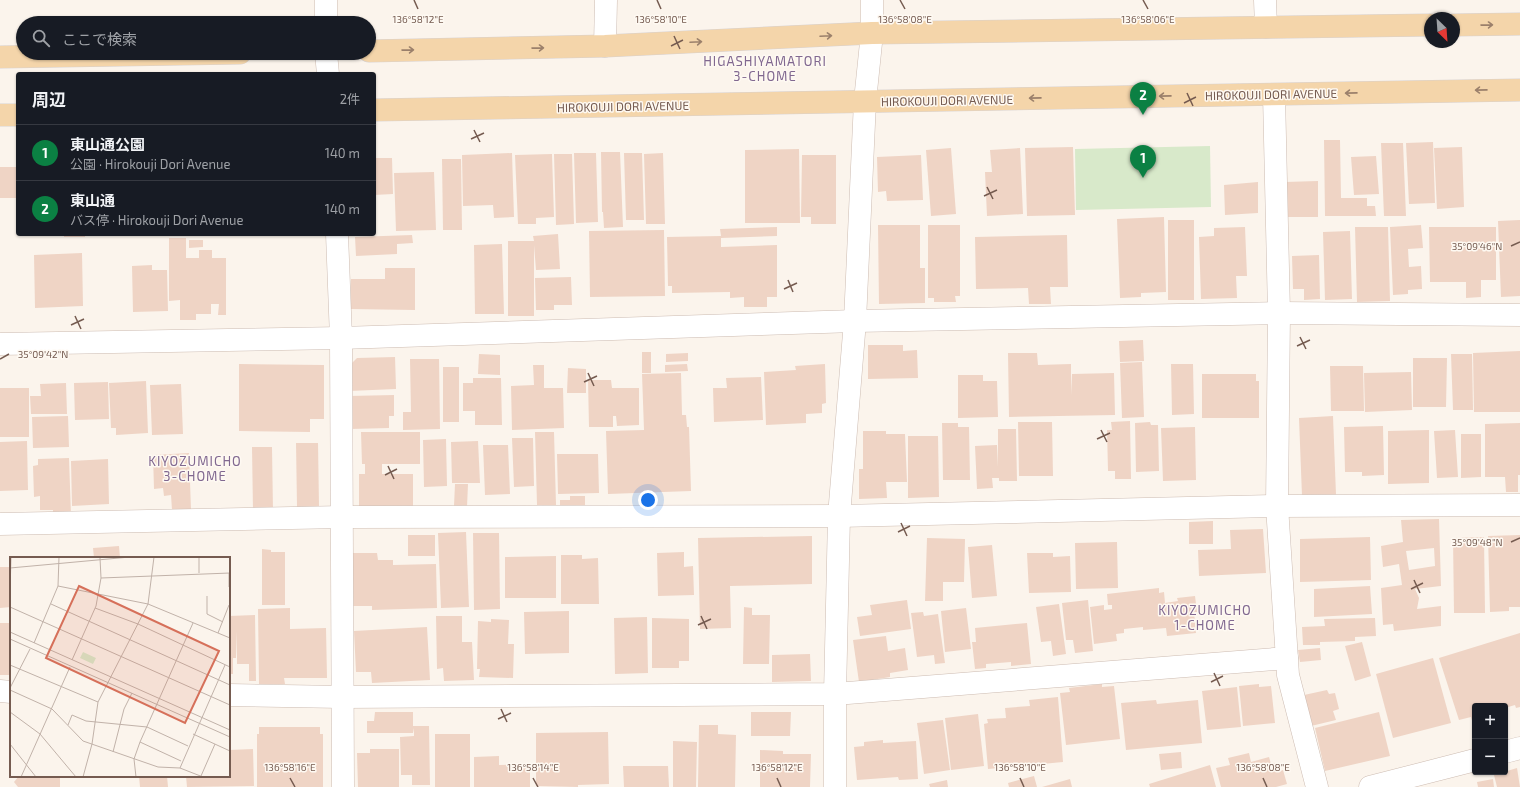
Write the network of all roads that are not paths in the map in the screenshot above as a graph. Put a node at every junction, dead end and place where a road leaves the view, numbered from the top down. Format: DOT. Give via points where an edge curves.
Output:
graph roads {
  1 [pos="326,0"];
  2 [pos="606,0"];
  3 [pos="872,0"];
  4 [pos="1265,0"];
  5 [pos="326,16"];
  6 [pos="1520,24"];
  7 [pos="1460,25"];
  8 [pos="1424,26"];
  9 [pos="1266,28"];
  10 [pos="872,33"];
  11 [pos="604,46"];
  12 [pos="376,51"];
  13 [pos="0,57"];
  14 [pos="16,57"];
  15 [pos="327,60"];
  16 [pos="328,72"];
  17 [pos="1520,90"];
  18 [pos="1274,95"];
  19 [pos="865,101"];
  20 [pos="376,110"];
  21 [pos="0,115"];
  22 [pos="16,115"];
  23 [pos="337,236"];
  24 [pos="1279,313"];
  25 [pos="1520,315"];
  26 [pos="855,321"];
  27 [pos="341,338"];
  28 [pos="0,344"];
  29 [pos="1277,506"];
  30 [pos="1520,506"];
  31 [pos="839,516"];
  32 [pos="343,517"];
  33 [pos="0,524"];
  34 [pos="1287,658"];
  35 [pos="0,691"];
  36 [pos="10,692"];
  37 [pos="835,694"];
  38 [pos="230,695"];
  39 [pos="342,697"];
  40 [pos="1520,748"];
  41 [pos="1508,751"];
  42 [pos="1472,761"];
  43 [pos="343,787"];
  44 [pos="835,787"];
  45 [pos="1317,787"];
  46 [pos="1370,787"];
  1 -- 5 [label="street"];
  2 -- 11 [label="street"];
  3 -- 10 [label="street"];
  4 -- 9 [label="street"];
  7 -- 6 [label="main road, one-way"];
  8 -- 9 [label="main road"];
  9 -- 10 [label="main road"];
  11 -- 10 [label="main road, one-way"];
  10 -- 19 [label="street"];
  12 -- 11 [label="main road, one-way"];
  13 -- 14 [label="main road"];
  15 -- 16 [label="street"];
  17 -- 18 [label="main road, HIROKOUJI DORI AVENUE, one-way"];
  18 -- 19 [label="main road, HIROKOUJI DORI AVENUE, one-way"];
  18 -- 24 [label="street"];
  19 -- 20 [label="main road, HIROKOUJI DORI AVENUE"];
  19 -- 26 [label="street"];
  21 -- 22 [label="main road"];
  23 -- 27 [label="street"];
  24 -- 25 [label="street"];
  24 -- 26 [label="street"];
  24 -- 29 [label="street"];
  26 -- 27 [label="street"];
  26 -- 31 [label="street"];
  27 -- 28 [label="street"];
  27 -- 32 [label="street"];
  29 -- 30 [label="street"];
  29 -- 31 [label="street"];
  29 -- 34 [label="street"];
  31 -- 32 [label="street"];
  31 -- 37 [label="street"];
  32 -- 33 [label="street"];
  32 -- 39 [label="street"];
  34 -- 37 [label="street"];
  34 -- 45 [label="street" via="1288,675"];
  35 -- 36 [label="street"];
  37 -- 39 [label="street"];
  37 -- 44 [label="street"];
  38 -- 39 [label="street"];
  39 -- 43 [label="street"];
  40 -- 41 [label="street"];
  42 -- 46 [label="street"];
}
